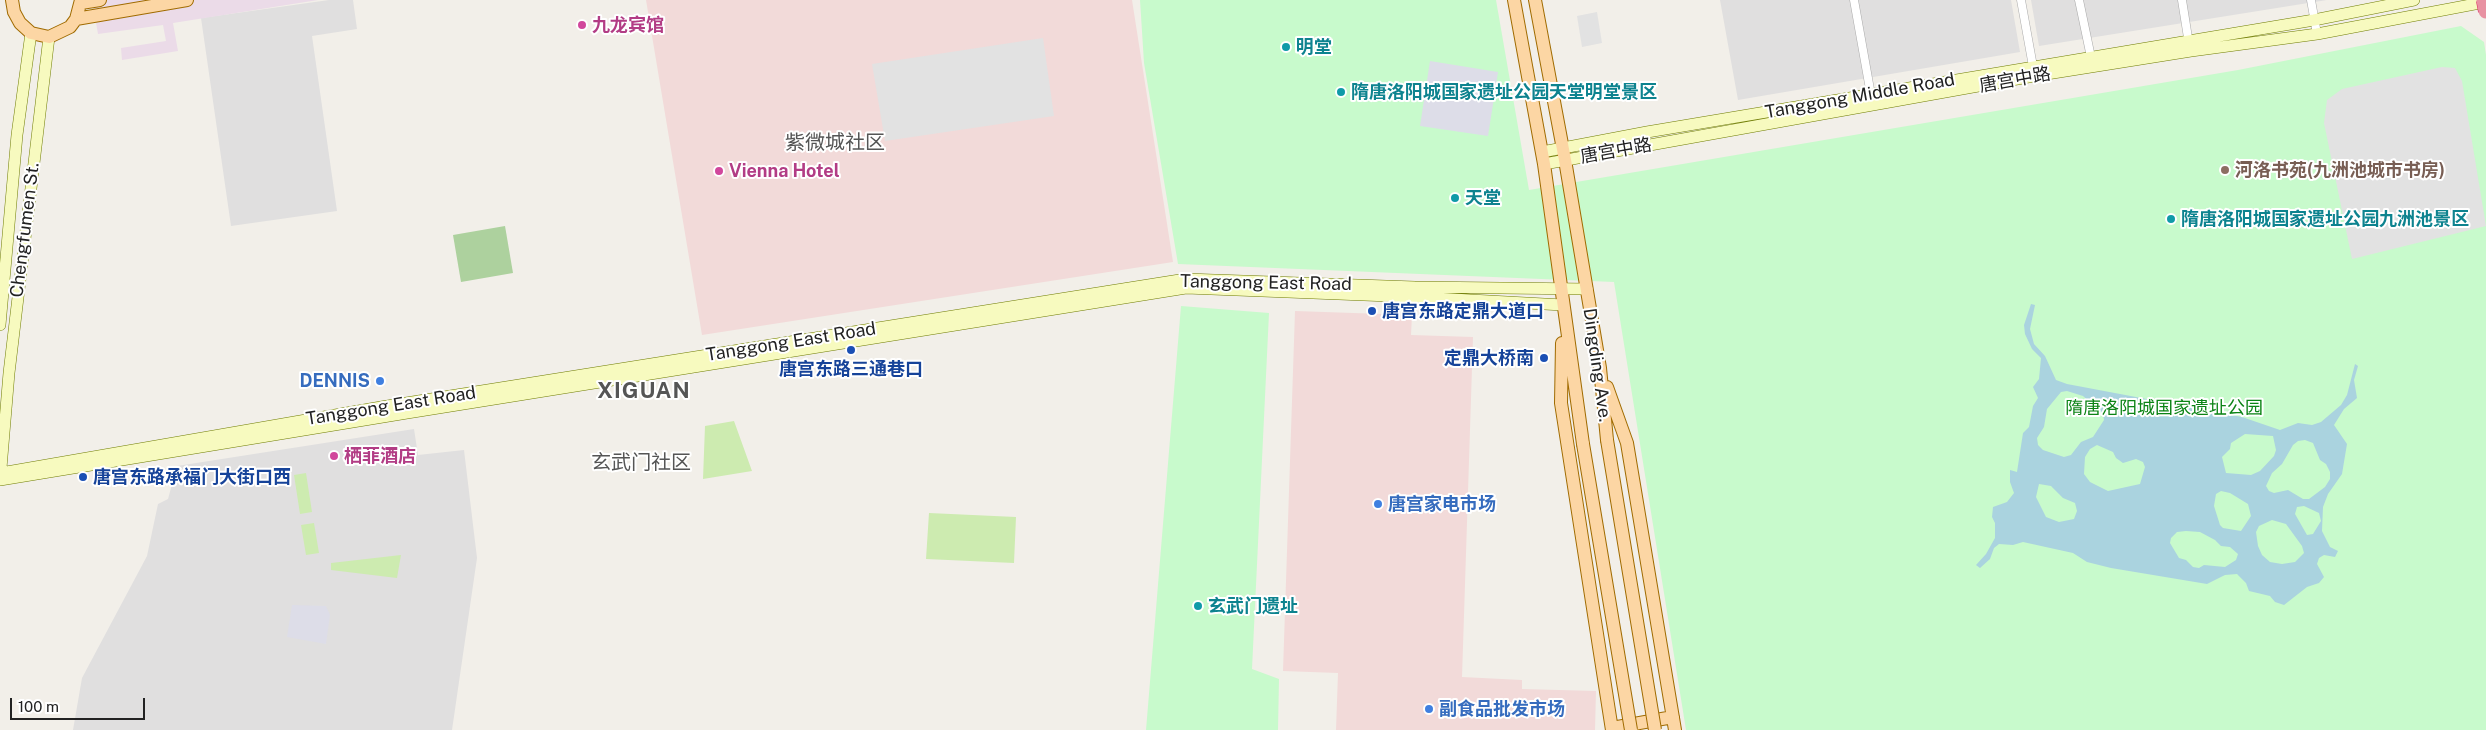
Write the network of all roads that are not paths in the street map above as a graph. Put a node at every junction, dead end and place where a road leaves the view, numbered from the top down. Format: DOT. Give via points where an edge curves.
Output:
graph roads {
  1 [pos="7,0"];
  2 [pos="12,0"];
  3 [pos="100,0"];
  4 [pos="187,0"];
  5 [pos="1514,0"];
  6 [pos="1535,0"];
  7 [pos="1854,0"];
  8 [pos="2021,0"];
  9 [pos="2079,0"];
  10 [pos="2182,0"];
  11 [pos="2311,0"];
  12 [pos="2414,0"];
  13 [pos="2485,1"];
  14 [pos="81,2"];
  15 [pos="2486,11"];
  16 [pos="76,19"];
  17 [pos="2314,20"];
  18 [pos="32,33"];
  19 [pos="2317,34"];
  20 [pos="49,37"];
  21 [pos="2190,46"];
  22 [pos="2092,62"];
  23 [pos="2034,72"];
  24 [pos="1871,95"];
  25 [pos="1564,154"];
  26 [pos="1543,158"];
  27 [pos="1561,289"];
  28 [pos="1587,289"];
  29 [pos="1563,306"];
  30 [pos="0,326"];
  31 [pos="1600,368"];
  32 [pos="1623,433"];
  33 [pos="1607,440"];
  34 [pos="1583,444"];
  35 [pos="1568,449"];
  36 [pos="0,478"];
  37 [pos="1674,724"];
  38 [pos="1612,729"];
  39 [pos="1631,730"];
  40 [pos="1655,730"];
  1 -- 2 [label="main road"];
  2 -- 18 [label="main road" via="20,23"];
  3 -- 14 [label="main road"];
  4 -- 16 [label="main road"];
  5 -- 26 [label="main road, Dingding Ave."];
  6 -- 25 [label="main road, Dingding Ave."];
  7 -- 24 [label="street"];
  8 -- 23 [label="street"];
  9 -- 22 [label="street"];
  10 -- 21 [label="street"];
  11 -- 17 [label="street"];
  12 -- 17 [label="street, Tanggong Middle Road"];
  13 -- 15 [label="highway, bridge"];
  13 -- 19 [label="street"];
  14 -- 16 [label="main road"];
  16 -- 20 [label="main road" via="62,32"];
  17 -- 19 [label="street"];
  17 -- 21 [label="street, Tanggong Middle Road"];
  18 -- 20 [label="main road"];
  18 -- 30 [label="street, Chengfumen St." via="17,135"];
  19 -- 21 [label="street"];
  20 -- 36 [label="street, Chengfumen St." via="11,355"];
  21 -- 22 [label="street, Tanggong Middle Road"];
  22 -- 23 [label="street, Tanggong Middle Road"];
  23 -- 24 [label="street, Tanggong Middle Road"];
  23 -- 25 [label="street, 唐宫中路"];
  24 -- 25 [label="street, Tanggong Middle Road"];
  25 -- 26 [label="street, 唐宫中路"];
  25 -- 28 [label="main road, Dingding Ave."];
  26 -- 27 [label="main road, Dingding Ave."];
  27 -- 28 [label="street, Tanggong East Road"];
  27 -- 29 [label="main road, Dingding Ave."];
  27 -- 36 [label="street, Tanggong East Road" via="1186,279 389,406"];
  28 -- 31 [label="main road, Dingding Ave."];
  29 -- 34 [label="main road, Dingding Ave."];
  29 -- 35 [label="main road" via="1561,403"];
  29 -- 36 [label="street, Tanggong East Road" via="1186,288"];
  31 -- 32 [label="main road"];
  31 -- 33 [label="main road, Dingding Ave."];
  32 -- 33 [label="main road" via="1616,428 1611,429"];
  32 -- 37 [label="main road"];
  33 -- 40 [label="main road, Dingding Ave., bridge"];
  34 -- 35 [label="main road" via="1576,436 1571,436"];
  34 -- 39 [label="main road, Dingding Ave., bridge"];
  35 -- 38 [label="main road"];
  37 -- 38 [label="main road"];
}
